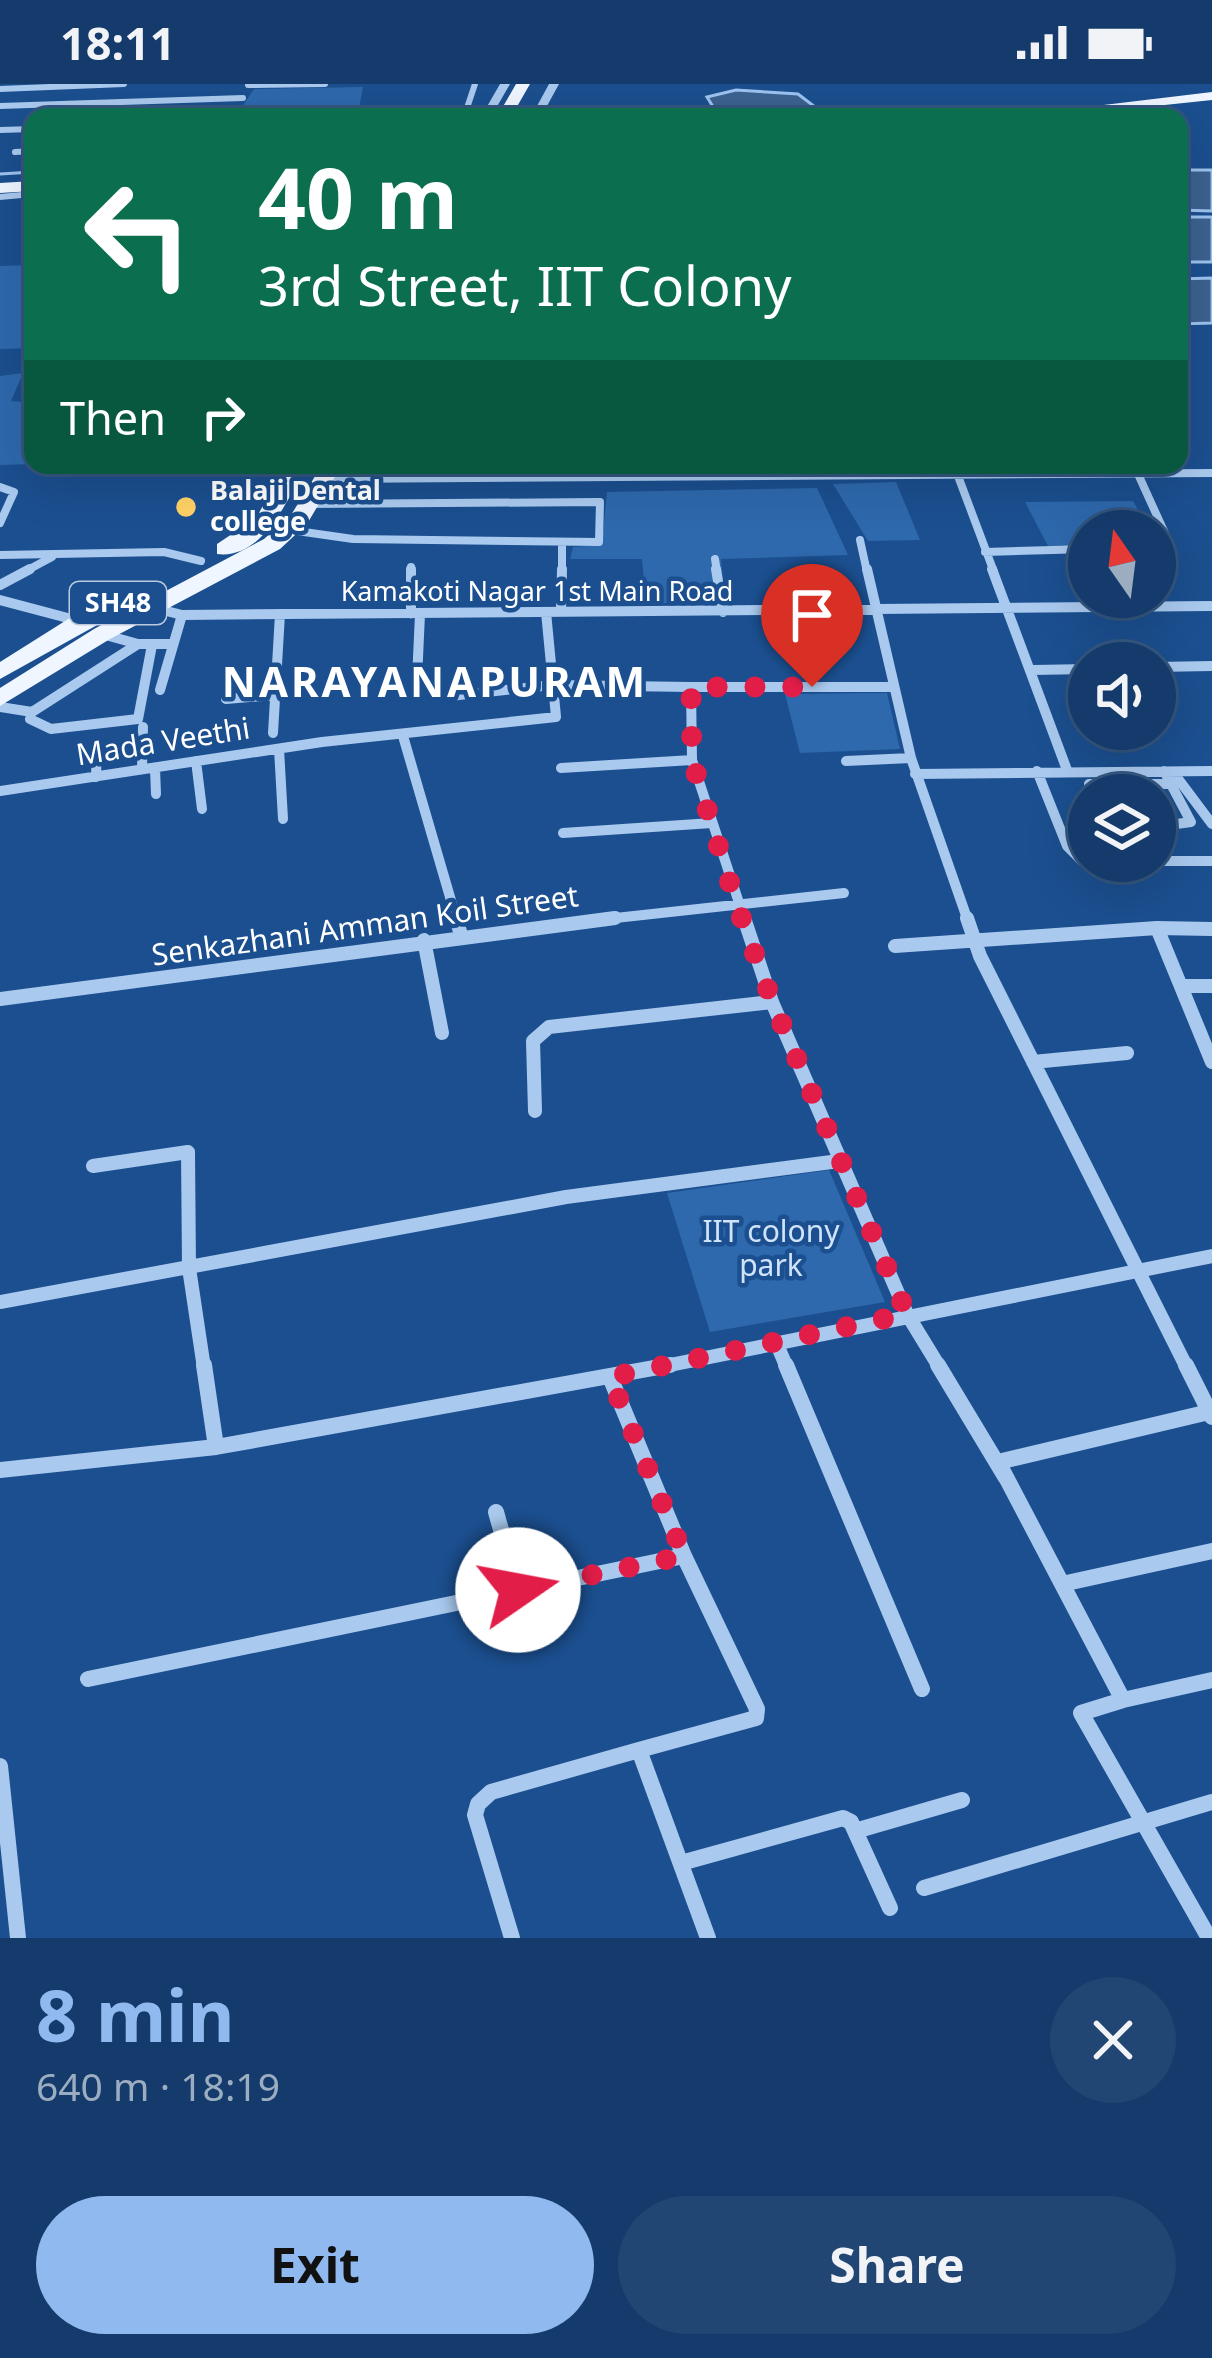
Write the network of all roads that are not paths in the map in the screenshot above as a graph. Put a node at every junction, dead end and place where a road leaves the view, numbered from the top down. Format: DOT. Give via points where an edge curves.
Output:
graph roads {
  1 [pos="124,84"];
  2 [pos="248,84"];
  3 [pos="325,84"];
  4 [pos="0,89"];
  5 [pos="1212,99"];
  6 [pos="0,106"];
  7 [pos="1142,106"];
  8 [pos="1118,108"];
  9 [pos="1126,108"];
  10 [pos="15,152"];
  11 [pos="24,152"];
  12 [pos="292,474"];
  13 [pos="327,474"];
  14 [pos="465,474"];
  15 [pos="1138,474"];
  16 [pos="958,476"];
  17 [pos="601,477"];
  18 [pos="0,487"];
  19 [pos="600,502"];
  20 [pos="308,504"];
  21 [pos="1154,510"];
  22 [pos="0,524"];
  23 [pos="290,530"];
  24 [pos="860,540"];
  25 [pos="562,542"];
  26 [pos="1068,550"];
  27 [pos="986,552"];
  28 [pos="59,554"];
  29 [pos="0,555"];
  30 [pos="715,560"];
  31 [pos="201,561"];
  32 [pos="411,567"];
  33 [pos="0,585"];
  34 [pos="0,600"];
  35 [pos="124,600"];
  36 [pos="1212,606"];
  37 [pos="151,607"];
  38 [pos="1010,610"];
  39 [pos="546,612"];
  40 [pos="561,612"];
  41 [pos="723,612"];
  42 [pos="877,612"];
  43 [pos="280,614"];
  44 [pos="415,614"];
  45 [pos="182,615"];
  46 [pos="92,628"];
  47 [pos="138,644"];
  48 [pos="173,644"];
  49 [pos="152,645"];
  50 [pos="1212,666"];
  51 [pos="1176,667"];
  52 [pos="1068,669"];
  53 [pos="1034,670"];
  54 [pos="0,672"];
  55 [pos="417,680"];
  56 [pos="553,685"];
  57 [pos="691,687"];
  58 [pos="894,687"];
  59 [pos="160,690"];
  60 [pos="275,695"];
  61 [pos="450,696"];
  62 [pos="226,699"];
  63 [pos="0,703"];
  64 [pos="32,712"];
  65 [pos="143,728"];
  66 [pos="273,733"];
  67 [pos="404,736"];
  68 [pos="97,744"];
  69 [pos="278,749"];
  70 [pos="910,758"];
  71 [pos="692,760"];
  72 [pos="196,761"];
  73 [pos="846,761"];
  74 [pos="561,768"];
  75 [pos="149,769"];
  76 [pos="1066,770"];
  77 [pos="1083,770"];
  78 [pos="1037,771"];
  79 [pos="1212,771"];
  80 [pos="916,774"];
  81 [pos="1085,774"];
  82 [pos="1153,774"];
  83 [pos="1176,774"];
  84 [pos="96,777"];
  85 [pos="1176,782"];
  86 [pos="1176,790"];
  87 [pos="0,791"];
  88 [pos="156,794"];
  89 [pos="202,809"];
  90 [pos="284,819"];
  91 [pos="712,823"];
  92 [pos="1212,824"];
  93 [pos="1176,825"];
  94 [pos="563,833"];
  95 [pos="1212,860"];
  96 [pos="844,893"];
  97 [pos="736,903"];
  98 [pos="1157,928"];
  99 [pos="1212,929"];
  100 [pos="461,935"];
  101 [pos="424,940"];
  102 [pos="974,940"];
  103 [pos="896,946"];
  104 [pos="1180,986"];
  105 [pos="1212,986"];
  106 [pos="0,999"];
  107 [pos="772,1001"];
  108 [pos="1195,1020"];
  109 [pos="1212,1021"];
  110 [pos="442,1033"];
  111 [pos="1127,1053"];
  112 [pos="1033,1062"];
  113 [pos="1212,1062"];
  114 [pos="535,1111"];
  115 [pos="839,1161"];
  116 [pos="94,1166"];
  117 [pos="1212,1256"];
  118 [pos="189,1268"];
  119 [pos="1137,1270"];
  120 [pos="0,1303"];
  121 [pos="907,1314"];
  122 [pos="776,1342"];
  123 [pos="610,1377"];
  124 [pos="1210,1414"];
  125 [pos="216,1447"];
  126 [pos="0,1470"];
  127 [pos="1006,1478"];
  128 [pos="496,1512"];
  129 [pos="1212,1551"];
  130 [pos="684,1556"];
  131 [pos="1062,1584"];
  132 [pos="518,1590"];
  133 [pos="88,1679"];
  134 [pos="1212,1680"];
  135 [pos="922,1689"];
  136 [pos="1123,1700"];
  137 [pos="639,1750"];
  138 [pos="0,1766"];
  139 [pos="962,1800"];
  140 [pos="1212,1802"];
  141 [pos="1144,1824"];
  142 [pos="855,1831"];
  143 [pos="681,1863"];
  144 [pos="924,1888"];
  145 [pos="8,1898"];
  146 [pos="890,1908"];
  147 [pos="18,1938"];
  148 [pos="512,1938"];
  149 [pos="708,1938"];
  150 [pos="1208,1938"];
  1 -- 4 [label="street"];
  2 -- 3 [label="street"];
  2 -- 6 [label="street" via="240,102"];
  5 -- 7 [label="main road"];
  7 -- 8 [label="main road"];
  7 -- 9 [label="main road"];
  10 -- 11 [label="street"];
  12 -- 31 [label="main road, SH48" via="265,522"];
  13 -- 20 [label="main road, SH48"];
  14 -- 17 [label="street"];
  15 -- 16 [label="street"];
  15 -- 21 [label="street"];
  16 -- 17 [label="street"];
  16 -- 27 [label="street"];
  17 -- 19 [label="street"];
  18 -- 22 [label="street" via="14,492"];
  19 -- 20 [label="street"];
  19 -- 25 [label="street" via="599,542"];
  20 -- 23 [label="main road, SH48"];
  23 -- 25 [label="street" via="353,539"];
  23 -- 37 [label="main road, SH48"];
  24 -- 42 [label="street"];
  25 -- 40 [label="street"];
  26 -- 27 [label="street"];
  27 -- 38 [label="street"];
  28 -- 29 [label="street"];
  28 -- 31 [label="street" via="164,552"];
  28 -- 33 [label="street"];
  30 -- 41 [label="street"];
  31 -- 35 [label="main road, SH48"];
  32 -- 44 [label="street"];
  34 -- 46 [label="street"];
  35 -- 37 [label="street, Kamakoti Nagar 1st Main Road"];
  35 -- 46 [label="main road, SH48"];
  36 -- 38 [label="street, Kamakoti Nagar 1st Main Road"];
  37 -- 45 [label="street, Kamakoti Nagar 1st Main Road"];
  37 -- 46 [label="main road, SH48"];
  38 -- 42 [label="street, Kamakoti Nagar 1st Main Road"];
  38 -- 53 [label="street"];
  39 -- 40 [label="street, Kamakoti Nagar 1st Main Road"];
  39 -- 44 [label="street, Kamakoti Nagar 1st Main Road"];
  39 -- 56 [label="street"];
  40 -- 41 [label="street, Kamakoti Nagar 1st Main Road"];
  41 -- 42 [label="street, Kamakoti Nagar 1st Main Road"];
  42 -- 58 [label="street"];
  43 -- 44 [label="street, Kamakoti Nagar 1st Main Road"];
  43 -- 45 [label="street, Kamakoti Nagar 1st Main Road"];
  43 -- 60 [label="street"];
  44 -- 55 [label="street"];
  45 -- 48 [label="street"];
  46 -- 47 [label="street"];
  46 -- 54 [label="main road, SH48"];
  46 -- 63 [label="main road, SH48"];
  47 -- 49 [label="street"];
  47 -- 64 [label="street"];
  48 -- 49 [label="street"];
  48 -- 59 [label="street"];
  49 -- 64 [label="street" via="138,719 51,729 37,726"];
  50 -- 51 [label="street"];
  52 -- 53 [label="street"];
  53 -- 76 [label="street"];
  56 -- 57 [label="street"];
  56 -- 61 [label="street"];
  56 -- 67 [label="street, Mada Veethi" via="556,717 548,721"];
  57 -- 58 [label="street"];
  57 -- 71 [label="street"];
  58 -- 70 [label="street"];
  60 -- 62 [label="street"];
  60 -- 66 [label="street"];
  63 -- 64 [label="street"];
  65 -- 75 [label="street"];
  67 -- 69 [label="street, Mada Veethi"];
  67 -- 100 [label="street"];
  68 -- 84 [label="street"];
  69 -- 72 [label="street, Mada Veethi"];
  69 -- 90 [label="street"];
  70 -- 73 [label="street"];
  70 -- 80 [label="street"];
  71 -- 74 [label="street"];
  71 -- 91 [label="street"];
  72 -- 75 [label="street, Mada Veethi"];
  72 -- 89 [label="street"];
  75 -- 84 [label="street, Mada Veethi"];
  75 -- 88 [label="street"];
  76 -- 77 [label="street"];
  76 -- 78 [label="street"];
  77 -- 81 [label="street"];
  77 -- 82 [label="street"];
  78 -- 80 [label="street"];
  78 -- 95 [label="street" via="1067,847 1082,862"];
  79 -- 83 [label="street"];
  80 -- 102 [label="street"];
  84 -- 87 [label="street, Mada Veethi"];
  85 -- 92 [label="street"];
  86 -- 93 [label="street" via="1190,824"];
  91 -- 94 [label="street"];
  91 -- 97 [label="street"];
  96 -- 97 [label="street, Senkazhani Amman Koil Street"];
  97 -- 100 [label="street, Senkazhani Amman Koil Street"];
  97 -- 107 [label="street"];
  98 -- 99 [label="street"];
  98 -- 102 [label="street"];
  98 -- 104 [label="street"];
  100 -- 101 [label="street, Senkazhani Amman Koil Street"];
  101 -- 106 [label="street, Senkazhani Amman Koil Street"];
  101 -- 110 [label="street"];
  102 -- 103 [label="street"];
  102 -- 112 [label="street"];
  104 -- 105 [label="street"];
  104 -- 108 [label="street"];
  107 -- 114 [label="street" via="549,1027 533,1041"];
  107 -- 115 [label="street"];
  108 -- 109 [label="street"];
  108 -- 113 [label="street"];
  111 -- 112 [label="street"];
  112 -- 119 [label="street"];
  115 -- 118 [label="street" via="566,1197"];
  115 -- 121 [label="street"];
  116 -- 118 [label="street" via="188,1152"];
  117 -- 119 [label="street"];
  118 -- 120 [label="street"];
  118 -- 125 [label="street"];
  119 -- 121 [label="street"];
  119 -- 124 [label="street"];
  121 -- 122 [label="street"];
  121 -- 127 [label="street"];
  122 -- 123 [label="street"];
  122 -- 135 [label="street"];
  123 -- 125 [label="street"];
  123 -- 130 [label="street"];
  124 -- 127 [label="street" via="998,1462"];
  125 -- 126 [label="street"];
  127 -- 131 [label="street"];
  128 -- 132 [label="street"];
  129 -- 131 [label="street"];
  130 -- 132 [label="street"];
  130 -- 137 [label="street" via="756,1718"];
  131 -- 136 [label="street"];
  132 -- 133 [label="street"];
  134 -- 136 [label="street"];
  136 -- 141 [label="street" via="1082,1713"];
  137 -- 143 [label="street"];
  137 -- 148 [label="street" via="491,1792 478,1804"];
  138 -- 145 [label="street"];
  139 -- 142 [label="street"];
  140 -- 141 [label="street"];
  141 -- 144 [label="street"];
  141 -- 150 [label="street"];
  142 -- 143 [label="street" via="843,1818"];
  142 -- 146 [label="street"];
  143 -- 149 [label="street"];
  145 -- 147 [label="street"];
}
